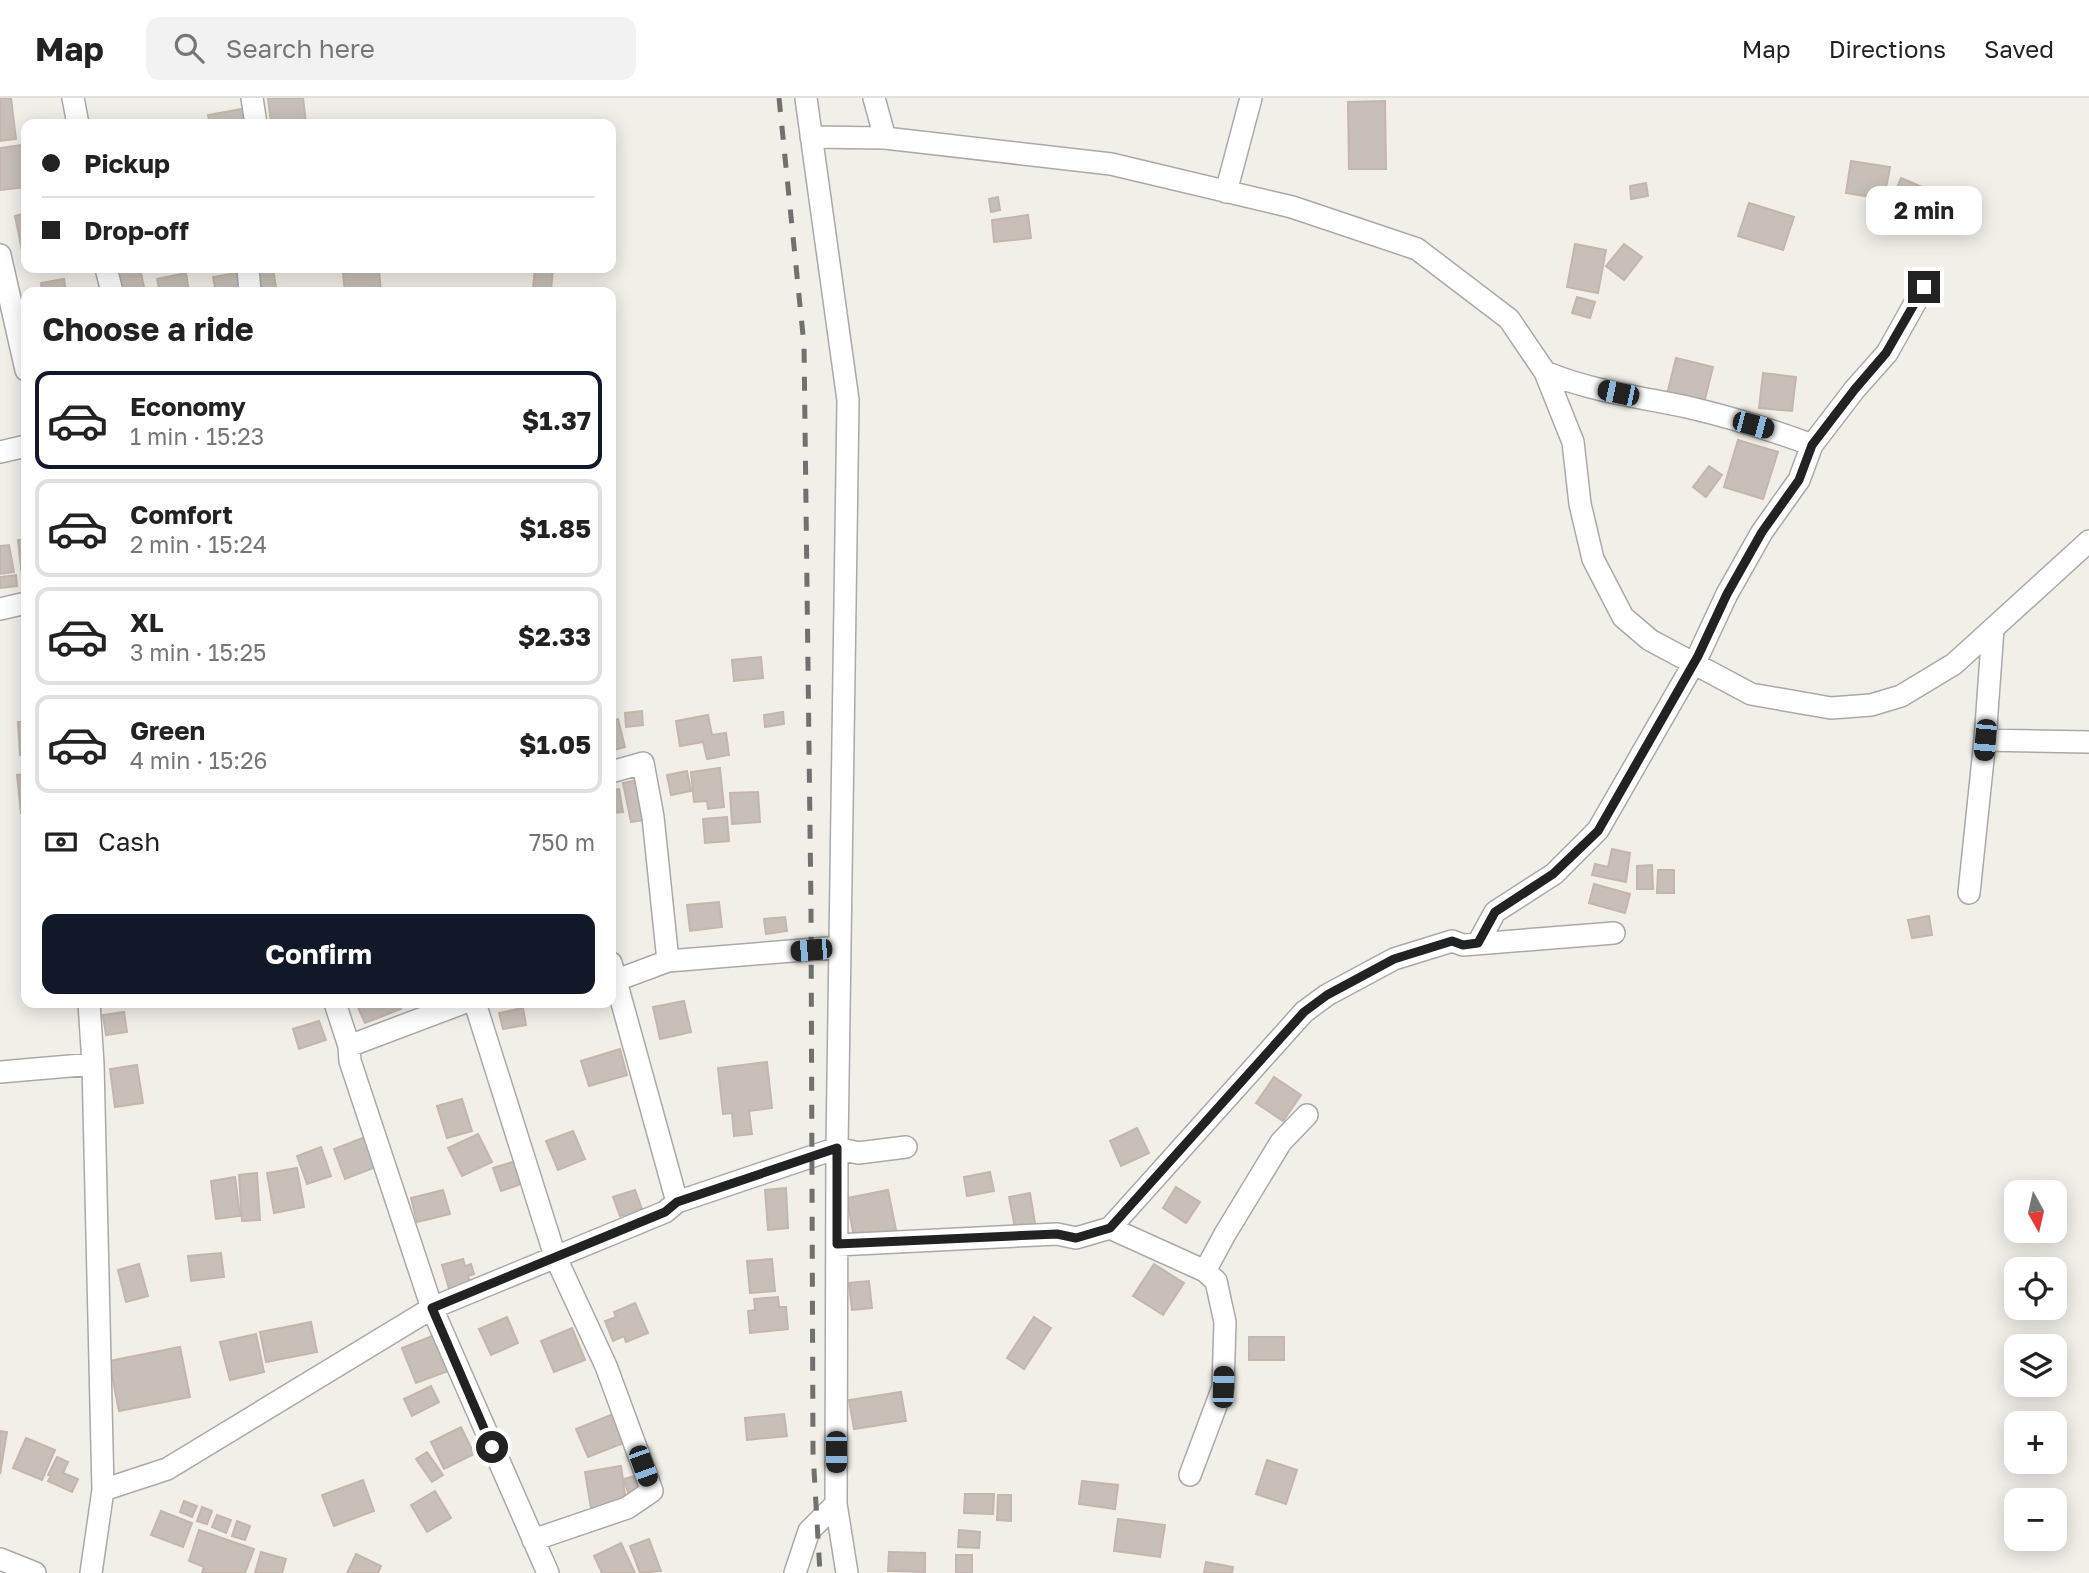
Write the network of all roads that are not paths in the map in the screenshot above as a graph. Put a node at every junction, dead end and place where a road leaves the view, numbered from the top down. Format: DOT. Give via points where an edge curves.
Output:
graph roads {
  1 [pos="73,98"];
  2 [pos="252,98"];
  3 [pos="806,98"];
  4 [pos="874,98"];
  5 [pos="1251,98"];
  6 [pos="77,119"];
  7 [pos="255,119"];
  8 [pos="811,137"];
  9 [pos="885,138"];
  10 [pos="1226,192"];
  11 [pos="1,268"];
  12 [pos="1924,287"];
  13 [pos="21,335"];
  14 [pos="1545,372"];
  15 [pos="1812,445"];
  16 [pos="21,447"];
  17 [pos="0,452"];
  18 [pos="2089,541"];
  19 [pos="21,604"];
  20 [pos="0,609"];
  21 [pos="1993,629"];
  22 [pos="1694,663"];
  23 [pos="1985,740"];
  24 [pos="2089,742"];
  25 [pos="616,771"];
  26 [pos="1969,893"];
  27 [pos="1614,933"];
  28 [pos="1478,943"];
  29 [pos="840,947"];
  30 [pos="668,961"];
  31 [pos="616,972"];
  32 [pos="616,979"];
  33 [pos="89,1008"];
  34 [pos="337,1008"];
  35 [pos="450,1008"];
  36 [pos="477,1008"];
  37 [pos="349,1046"];
  38 [pos="93,1064"];
  39 [pos="0,1072"];
  40 [pos="1307,1115"];
  41 [pos="906,1147"];
  42 [pos="837,1148"];
  43 [pos="677,1202"];
  44 [pos="1110,1228"];
  45 [pos="837,1244"];
  46 [pos="555,1256"];
  47 [pos="1205,1271"];
  48 [pos="432,1308"];
  49 [pos="1190,1475"];
  50 [pos="103,1490"];
  51 [pos="836,1504"];
  52 [pos="533,1540"];
  53 [pos="0,1559"];
  54 [pos="35,1573"];
  55 [pos="91,1573"];
  56 [pos="548,1573"];
  57 [pos="795,1573"];
  58 [pos="847,1573"];
  1 -- 6 [label="street"];
  2 -- 7 [label="street"];
  3 -- 8 [label="street"];
  4 -- 9 [label="street"];
  5 -- 10 [label="street"];
  8 -- 9 [label="street"];
  8 -- 29 [label="street" via="848,400"];
  9 -- 10 [label="street" via="1111,164"];
  10 -- 14 [label="street" via="1417,248 1509,319"];
  11 -- 13 [label="street"];
  12 -- 15 [label="street" via="1886,353"];
  14 -- 15 [label="street" via="1568,382 1762,427"];
  14 -- 22 [label="street" via="1573,442 1580,504 1593,559 1623,617 1650,640"];
  15 -- 22 [label="street" via="1799,480 1762,532"];
  16 -- 17 [label="street"];
  18 -- 21 [label="street"];
  19 -- 20 [label="street"];
  21 -- 22 [label="street" via="1954,664 1901,696 1871,705 1831,708 1751,694"];
  21 -- 23 [label="street"];
  22 -- 28 [label="street" via="1598,831 1553,874 1495,912"];
  23 -- 24 [label="street"];
  23 -- 26 [label="street"];
  25 -- 30 [label="street" via="643,763"];
  27 -- 28 [label="street"];
  28 -- 44 [label="street" via="1452,941 1394,959 1304,1012"];
  29 -- 30 [label="street"];
  29 -- 42 [label="street"];
  30 -- 31 [label="street"];
  32 -- 43 [label="street"];
  33 -- 38 [label="street"];
  34 -- 37 [label="street"];
  35 -- 37 [label="street"];
  36 -- 46 [label="street"];
  37 -- 48 [label="street" via="350,1061"];
  38 -- 39 [label="street"];
  38 -- 50 [label="street"];
  40 -- 47 [label="street" via="1281,1142"];
  41 -- 42 [label="street" via="858,1153"];
  42 -- 43 [label="street"];
  42 -- 45 [label="street"];
  43 -- 46 [label="street" via="665,1212"];
  44 -- 45 [label="street" via="1076,1238 1057,1234"];
  44 -- 47 [label="street"];
  45 -- 51 [label="street"];
  46 -- 48 [label="street"];
  46 -- 52 [label="street" via="606,1366 652,1491 627,1508"];
  47 -- 49 [label="street" via="1216,1281 1225,1322 1223,1387"];
  48 -- 50 [label="street" via="167,1469"];
  48 -- 52 [label="street"];
  50 -- 55 [label="street"];
  51 -- 57 [label="street" via="809,1531"];
  51 -- 58 [label="street"];
  52 -- 56 [label="street"];
  53 -- 54 [label="street"];
}
